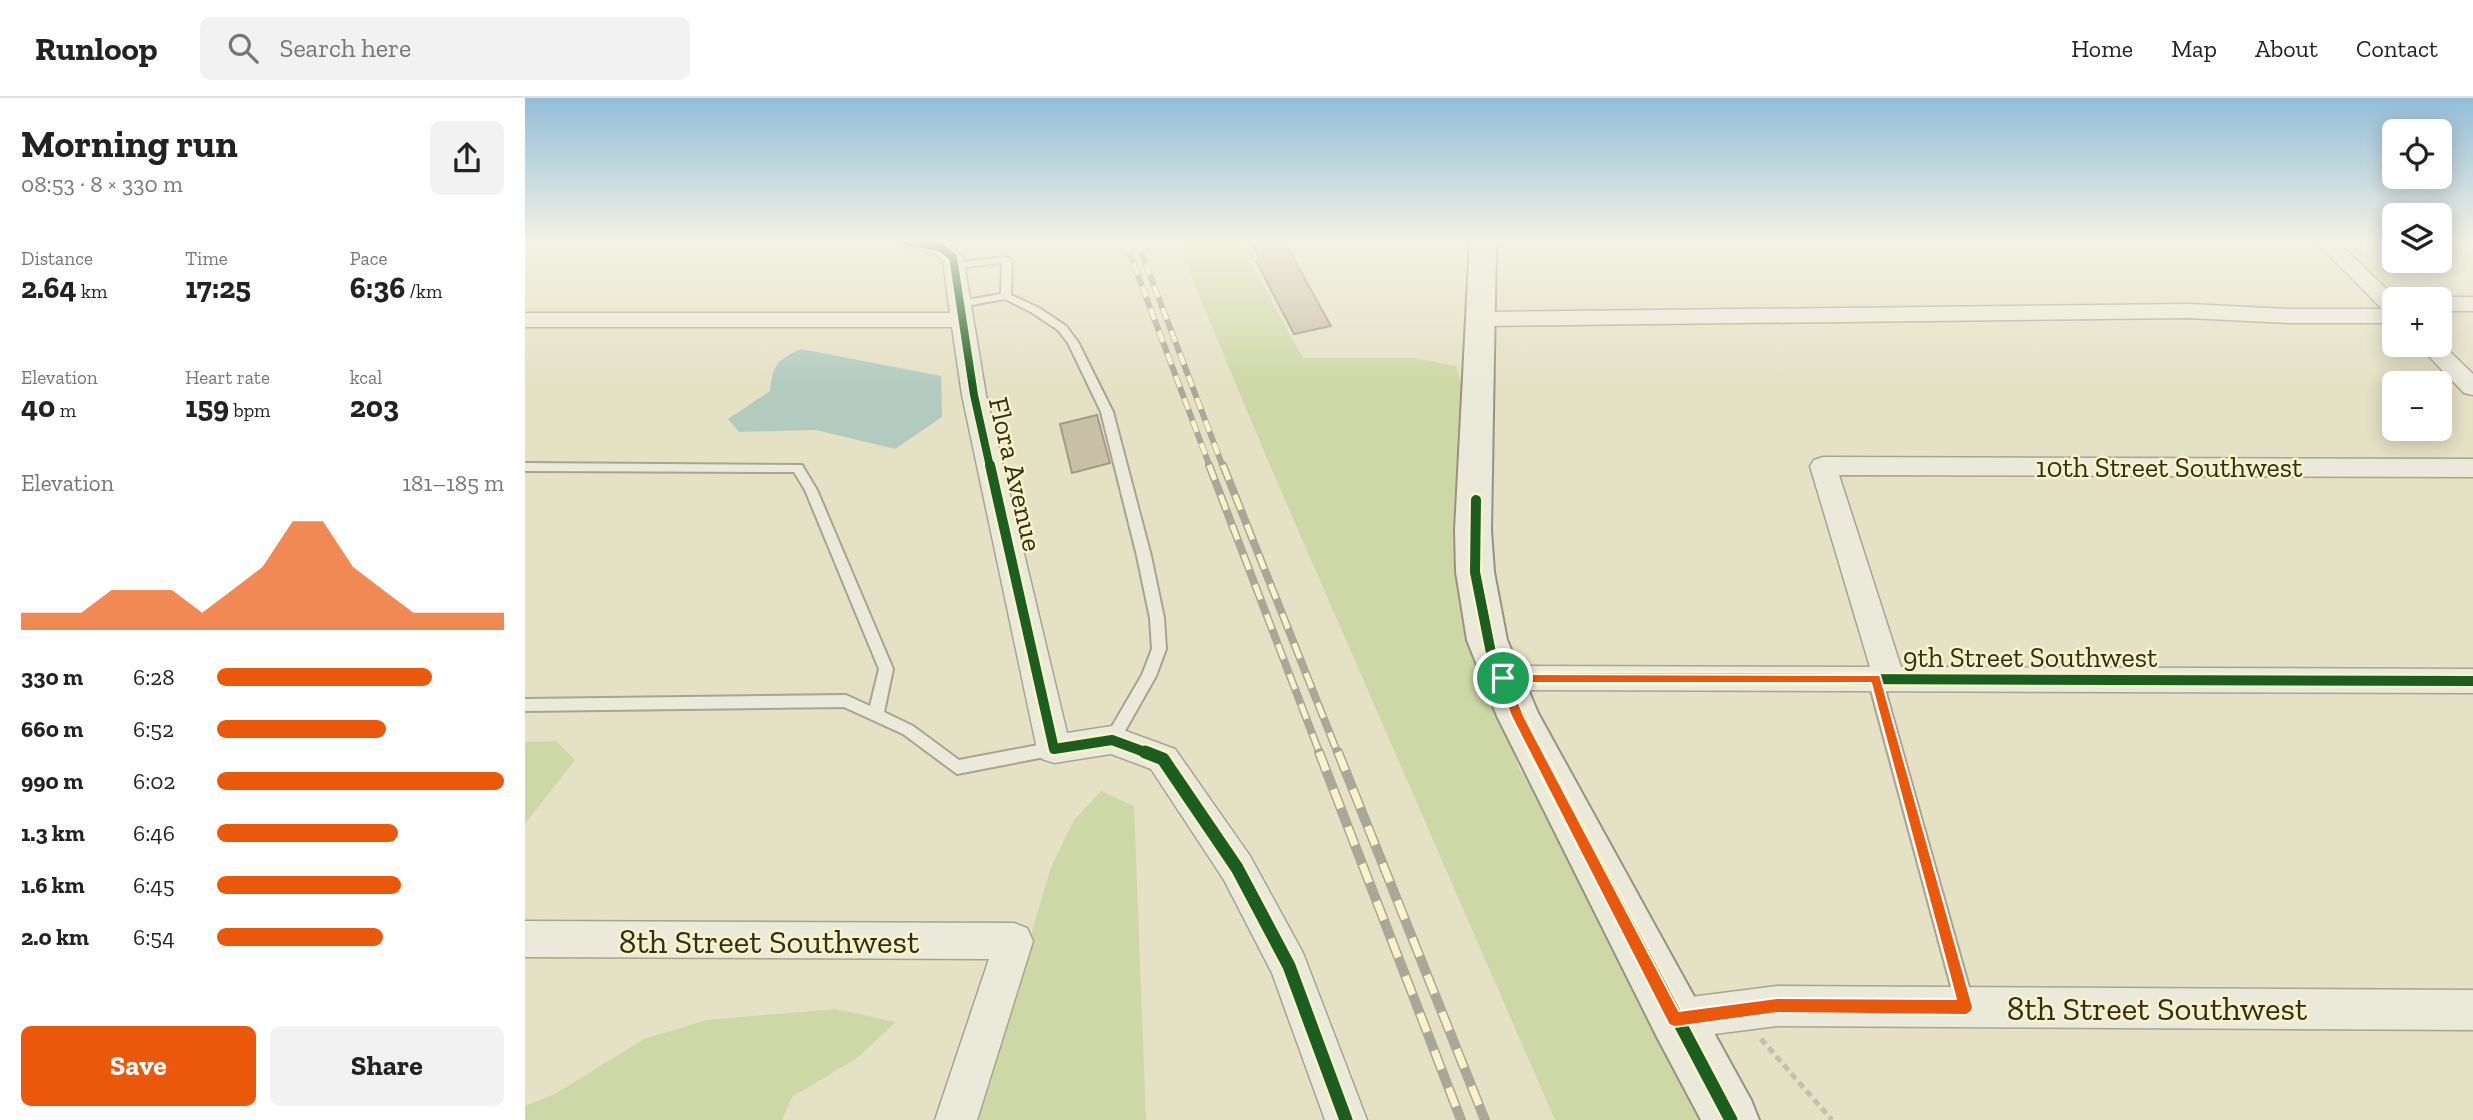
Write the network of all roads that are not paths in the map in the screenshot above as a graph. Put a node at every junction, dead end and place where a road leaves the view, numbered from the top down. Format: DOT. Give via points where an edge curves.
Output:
graph roads {
  1 [pos="958,289"];
  2 [pos="1006,289"];
  3 [pos="1482,289"];
  4 [pos="1006,296"];
  5 [pos="2452,304"];
  6 [pos="2473,304"];
  7 [pos="2382,309"];
  8 [pos="961,312"];
  9 [pos="1481,319"];
  10 [pos="525,320"];
  11 [pos="2442,357"];
  12 [pos="2473,388"];
  13 [pos="525,467"];
  14 [pos="2473,468"];
  15 [pos="1503,678"];
  16 [pos="1882,679"];
  17 [pos="2473,681"];
  18 [pos="525,705"];
  19 [pos="876,715"];
  20 [pos="1112,740"];
  21 [pos="1055,749"];
  22 [pos="525,939"];
  23 [pos="1966,1007"];
  24 [pos="2473,1010"];
  25 [pos="1675,1019"];
  26 [pos="956,1120"];
  27 [pos="1346,1120"];
  28 [pos="1731,1120"];
  1 -- 8 [label="street, Flora Avenue"];
  2 -- 4 [label="lane"];
  3 -- 9 [label="main road"];
  4 -- 8 [label="lane"];
  4 -- 20 [label="lane" via="1062,328 1073,342 1107,412 1144,556 1159,649 1149,676"];
  5 -- 6 [label="street"];
  7 -- 9 [label="street" via="2288,316 2187,311"];
  8 -- 10 [label="street"];
  8 -- 21 [label="street, Flora Avenue" via="974,395"];
  9 -- 15 [label="main road" via="1475,572 1487,640"];
  11 -- 12 [label="street"];
  13 -- 19 [label="lane" via="798,468 885,669"];
  14 -- 16 [label="street, 10th Street Southwest" via="1823,466"];
  15 -- 16 [label="street, 9th Street Southwest"];
  15 -- 25 [label="main road" via="1518,716"];
  16 -- 17 [label="street, 9th Street Southwest"];
  16 -- 23 [label="lane"];
  18 -- 19 [label="lane" via="846,701"];
  19 -- 21 [label="lane" via="908,730 957,767"];
  20 -- 21 [label="street"];
  20 -- 27 [label="street" via="1163,759 1237,868 1289,966"];
  22 -- 26 [label="street, 8th Street Southwest" via="1014,941"];
  23 -- 24 [label="street, 8th Street Southwest"];
  23 -- 25 [label="street, 8th Street Southwest" via="1777,1006"];
  25 -- 28 [label="main road"];
}
